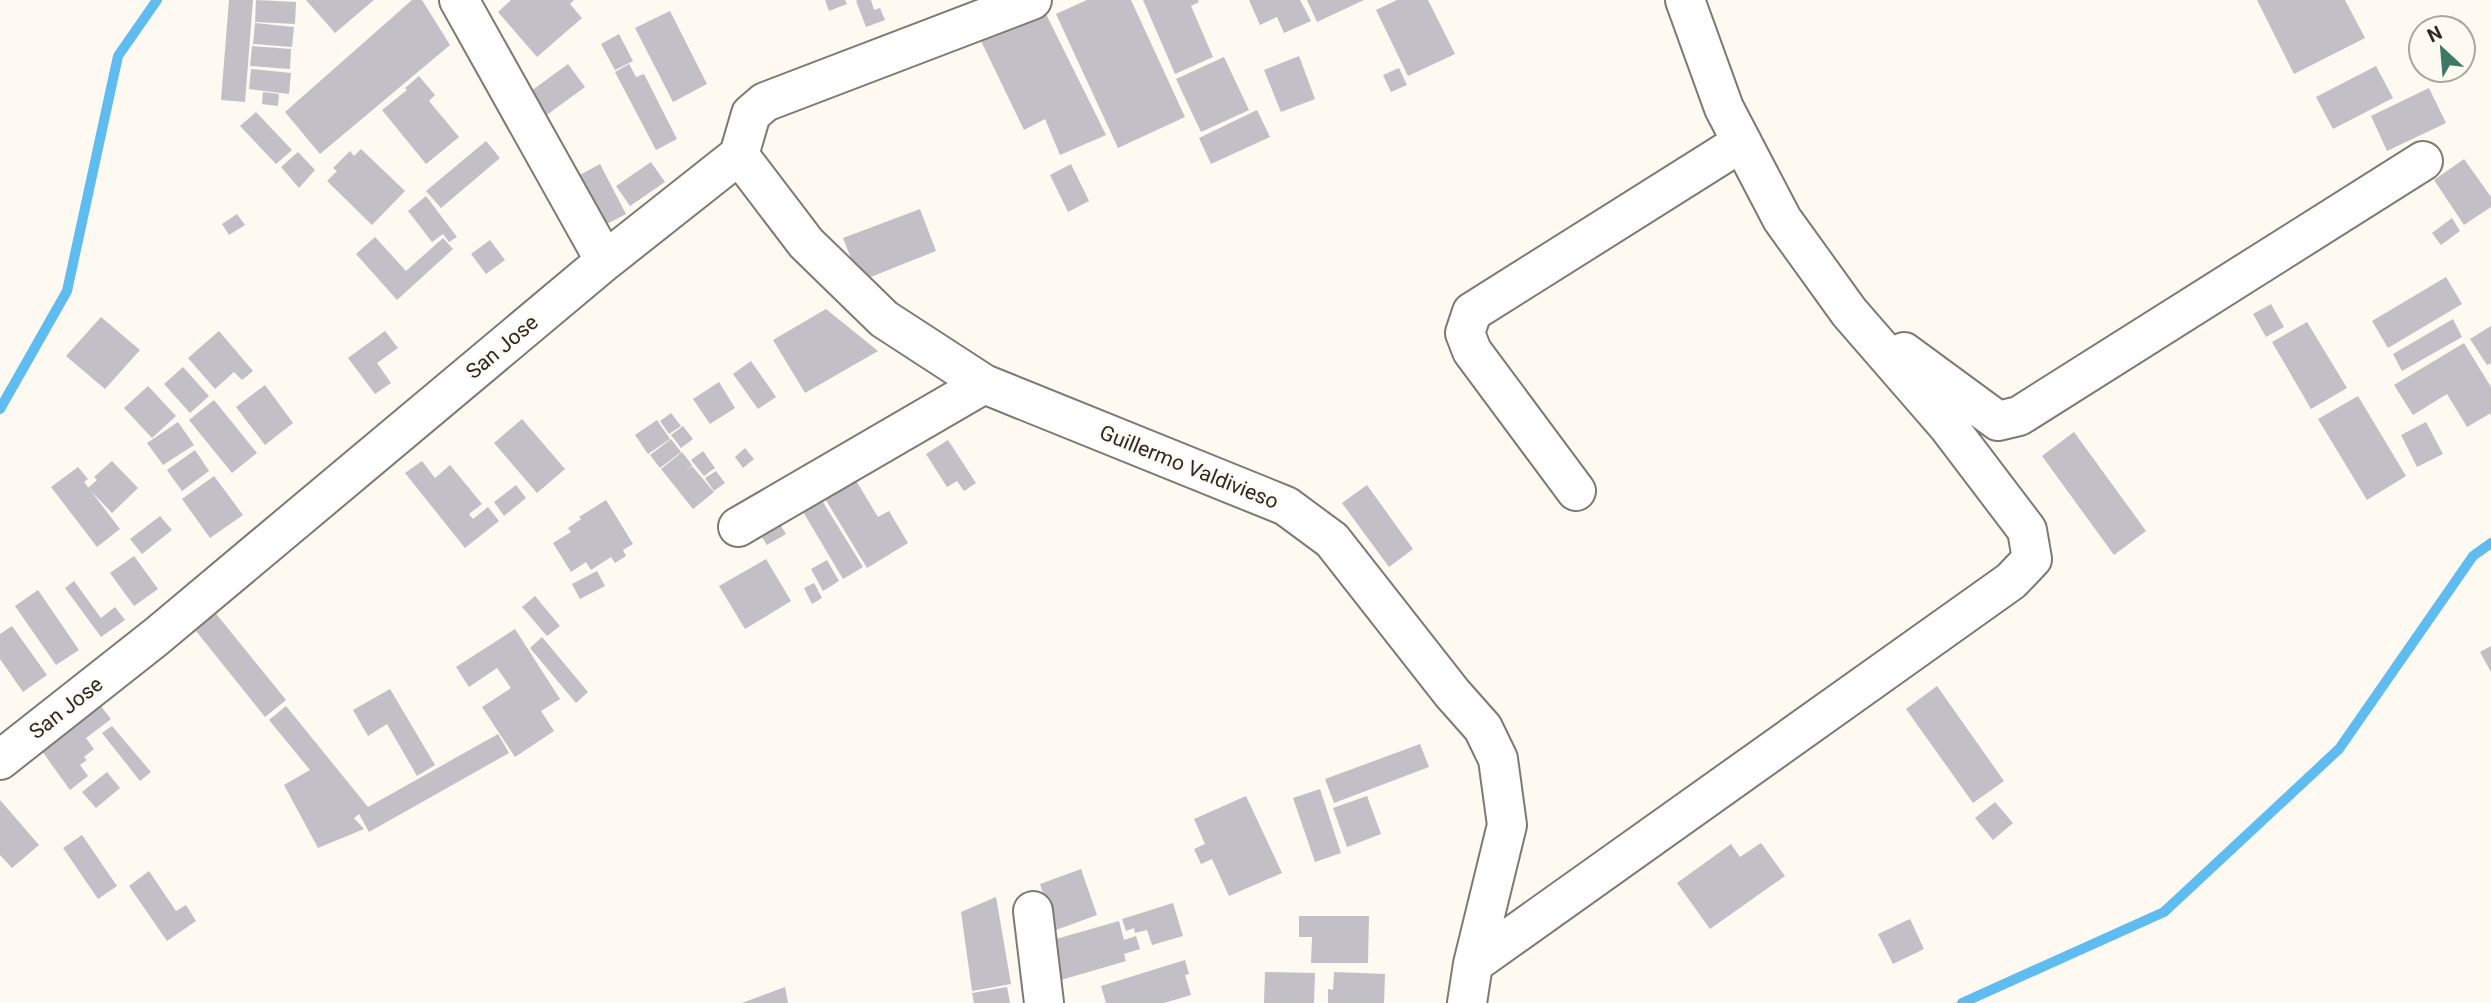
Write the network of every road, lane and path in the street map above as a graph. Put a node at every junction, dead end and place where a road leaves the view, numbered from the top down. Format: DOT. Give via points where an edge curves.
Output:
graph roads {
  1 [pos="460,0"];
  2 [pos="1031,0"];
  3 [pos="1685,0"];
  4 [pos="1742,142"];
  5 [pos="739,155"];
  6 [pos="2423,161"];
  7 [pos="605,261"];
  8 [pos="1849,312"];
  9 [pos="984,384"];
  10 [pos="1576,491"];
  11 [pos="738,527"];
  12 [pos="0,760"];
  13 [pos="1033,911"];
  14 [pos="1473,964"];
  15 [pos="1044,1003"];
  16 [pos="1467,1003"];
  1 -- 7 [label="street"];
  2 -- 5 [label="street" via="765,103 751,114"];
  3 -- 4 [label="street" via="1724,108"];
  4 -- 8 [label="street" via="1782,219"];
  4 -- 10 [label="street" via="1472,312 1465,333 1472,351"];
  5 -- 7 [label="street, San Jose"];
  5 -- 9 [label="street, Guillermo Valdivieso" via="806,243 884,319"];
  6 -- 8 [label="street" via="2019,416 1998,421"];
  7 -- 12 [label="street, San Jose" via="156,637"];
  8 -- 14 [label="street" via="1948,426 2026,530 2032,559 2011,581"];
  9 -- 11 [label="street"];
  9 -- 14 [label="street, Guillermo Valdivieso" via="1286,506 1332,540 1483,728 1498,759 1507,825"];
  13 -- 15 [label="street"];
  14 -- 16 [label="street, Guillermo Valdivieso"];
}
